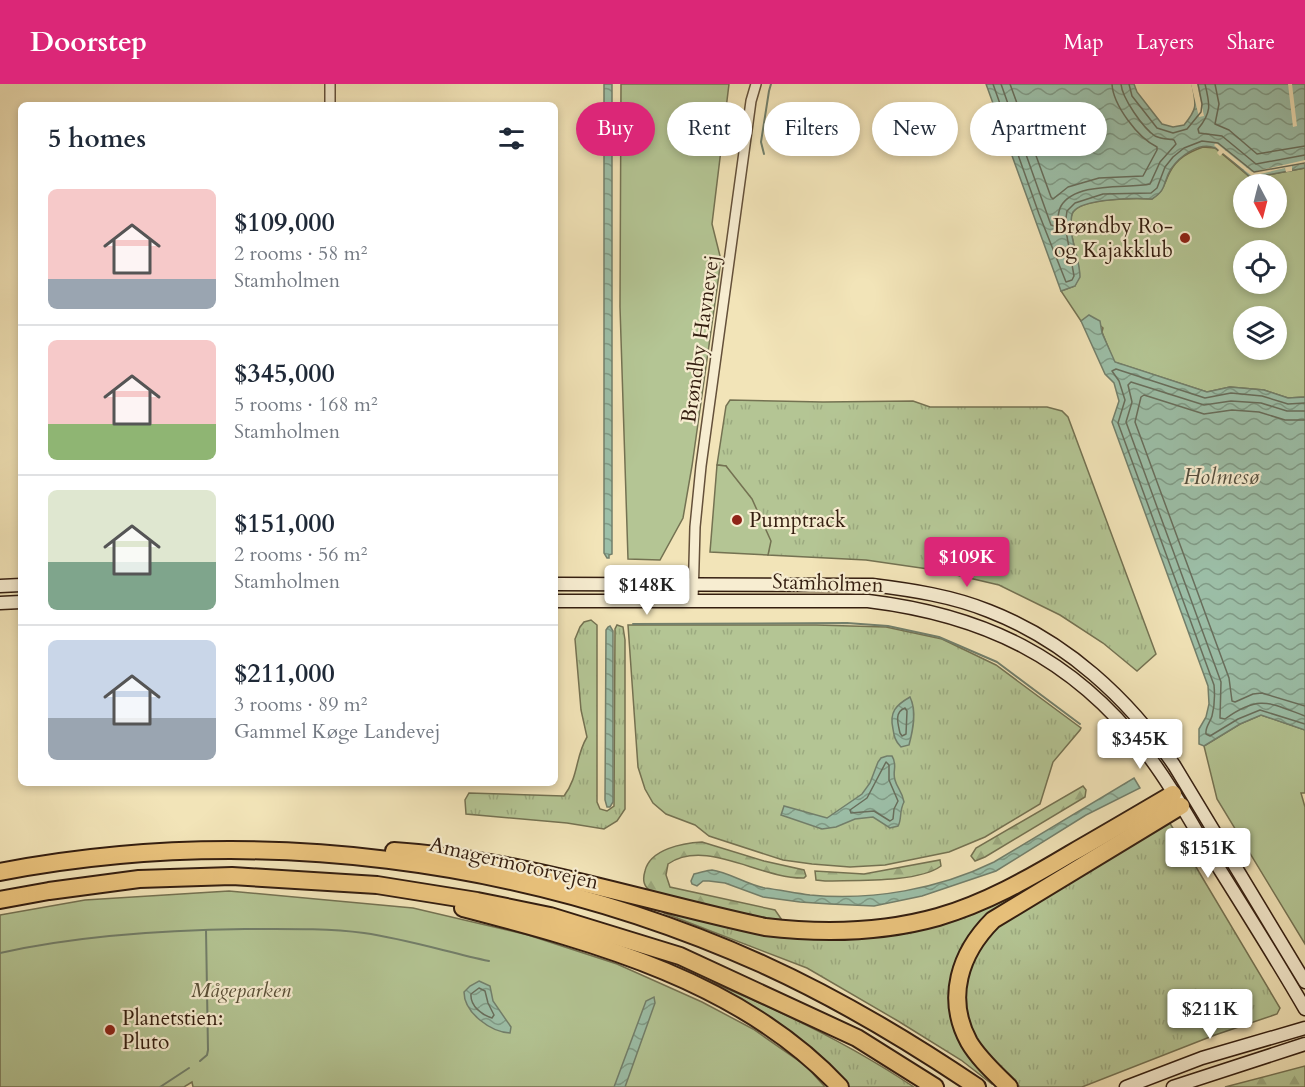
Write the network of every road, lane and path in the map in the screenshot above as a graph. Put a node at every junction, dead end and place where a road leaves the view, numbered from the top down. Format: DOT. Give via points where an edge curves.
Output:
graph roads {
  1 [pos="330,84"];
  2 [pos="756,84"];
  3 [pos="330,102"];
  4 [pos="558,584"];
  5 [pos="693,584"];
  6 [pos="18,585"];
  7 [pos="0,586"];
  8 [pos="693,600"];
  9 [pos="558,601"];
  10 [pos="18,602"];
  11 [pos="0,603"];
  12 [pos="1191,792"];
  13 [pos="1177,800"];
  14 [pos="277,850"];
  15 [pos="0,872"];
  16 [pos="330,881"];
  17 [pos="0,900"];
  18 [pos="1305,982"];
  19 [pos="1305,1009"];
  20 [pos="1305,1028"];
  21 [pos="1305,1044"];
  22 [pos="840,1087"];
  23 [pos="934,1087"];
  24 [pos="977,1087"];
  25 [pos="1008,1087"];
  26 [pos="1126,1087"];
  27 [pos="1173,1087"];
  1 -- 3 [label="street"];
  2 -- 5 [label="street, Brøndby Havnevej" via="701,466"];
  4 -- 5 [label="street, Stamholmen"];
  5 -- 8 [label="street, Brøndby Havnevej"];
  5 -- 12 [label="street, Stamholmen" via="872,585 917,591 989,611 1050,642 1123,700 1158,741"];
  6 -- 7 [label="street"];
  8 -- 9 [label="street, Stamholmen"];
  8 -- 13 [label="street, Stamholmen" via="868,601 911,606 981,626 1043,657 1084,687 1128,730"];
  10 -- 11 [label="street"];
  12 -- 13 [label="street"];
  12 -- 18 [label="street, Stamholmen"];
  13 -- 14 [label="highway" via="1003,892 938,917 858,931 765,927 507,866 432,853"];
  13 -- 19 [label="street, Stamholmen"];
  13 -- 25 [label="highway" via="993,920 968,949 958,986 962,1023 980,1057"];
  14 -- 15 [label="highway, Amagermotorvejen" via="136,854"];
  14 -- 24 [label="highway, Amagermotorvejen" via="388,860 499,879 571,896 688,934 842,1004"];
  16 -- 17 [label="highway, Amagermotorvejen" via="232,876 163,878"];
  16 -- 22 [label="highway" via="443,903 549,931 666,972 735,1005 773,1030"];
  16 -- 23 [label="highway, Amagermotorvejen" via="423,891 550,916 680,956 857,1038"];
  20 -- 26 [label="street"];
  21 -- 27 [label="street"];
}
